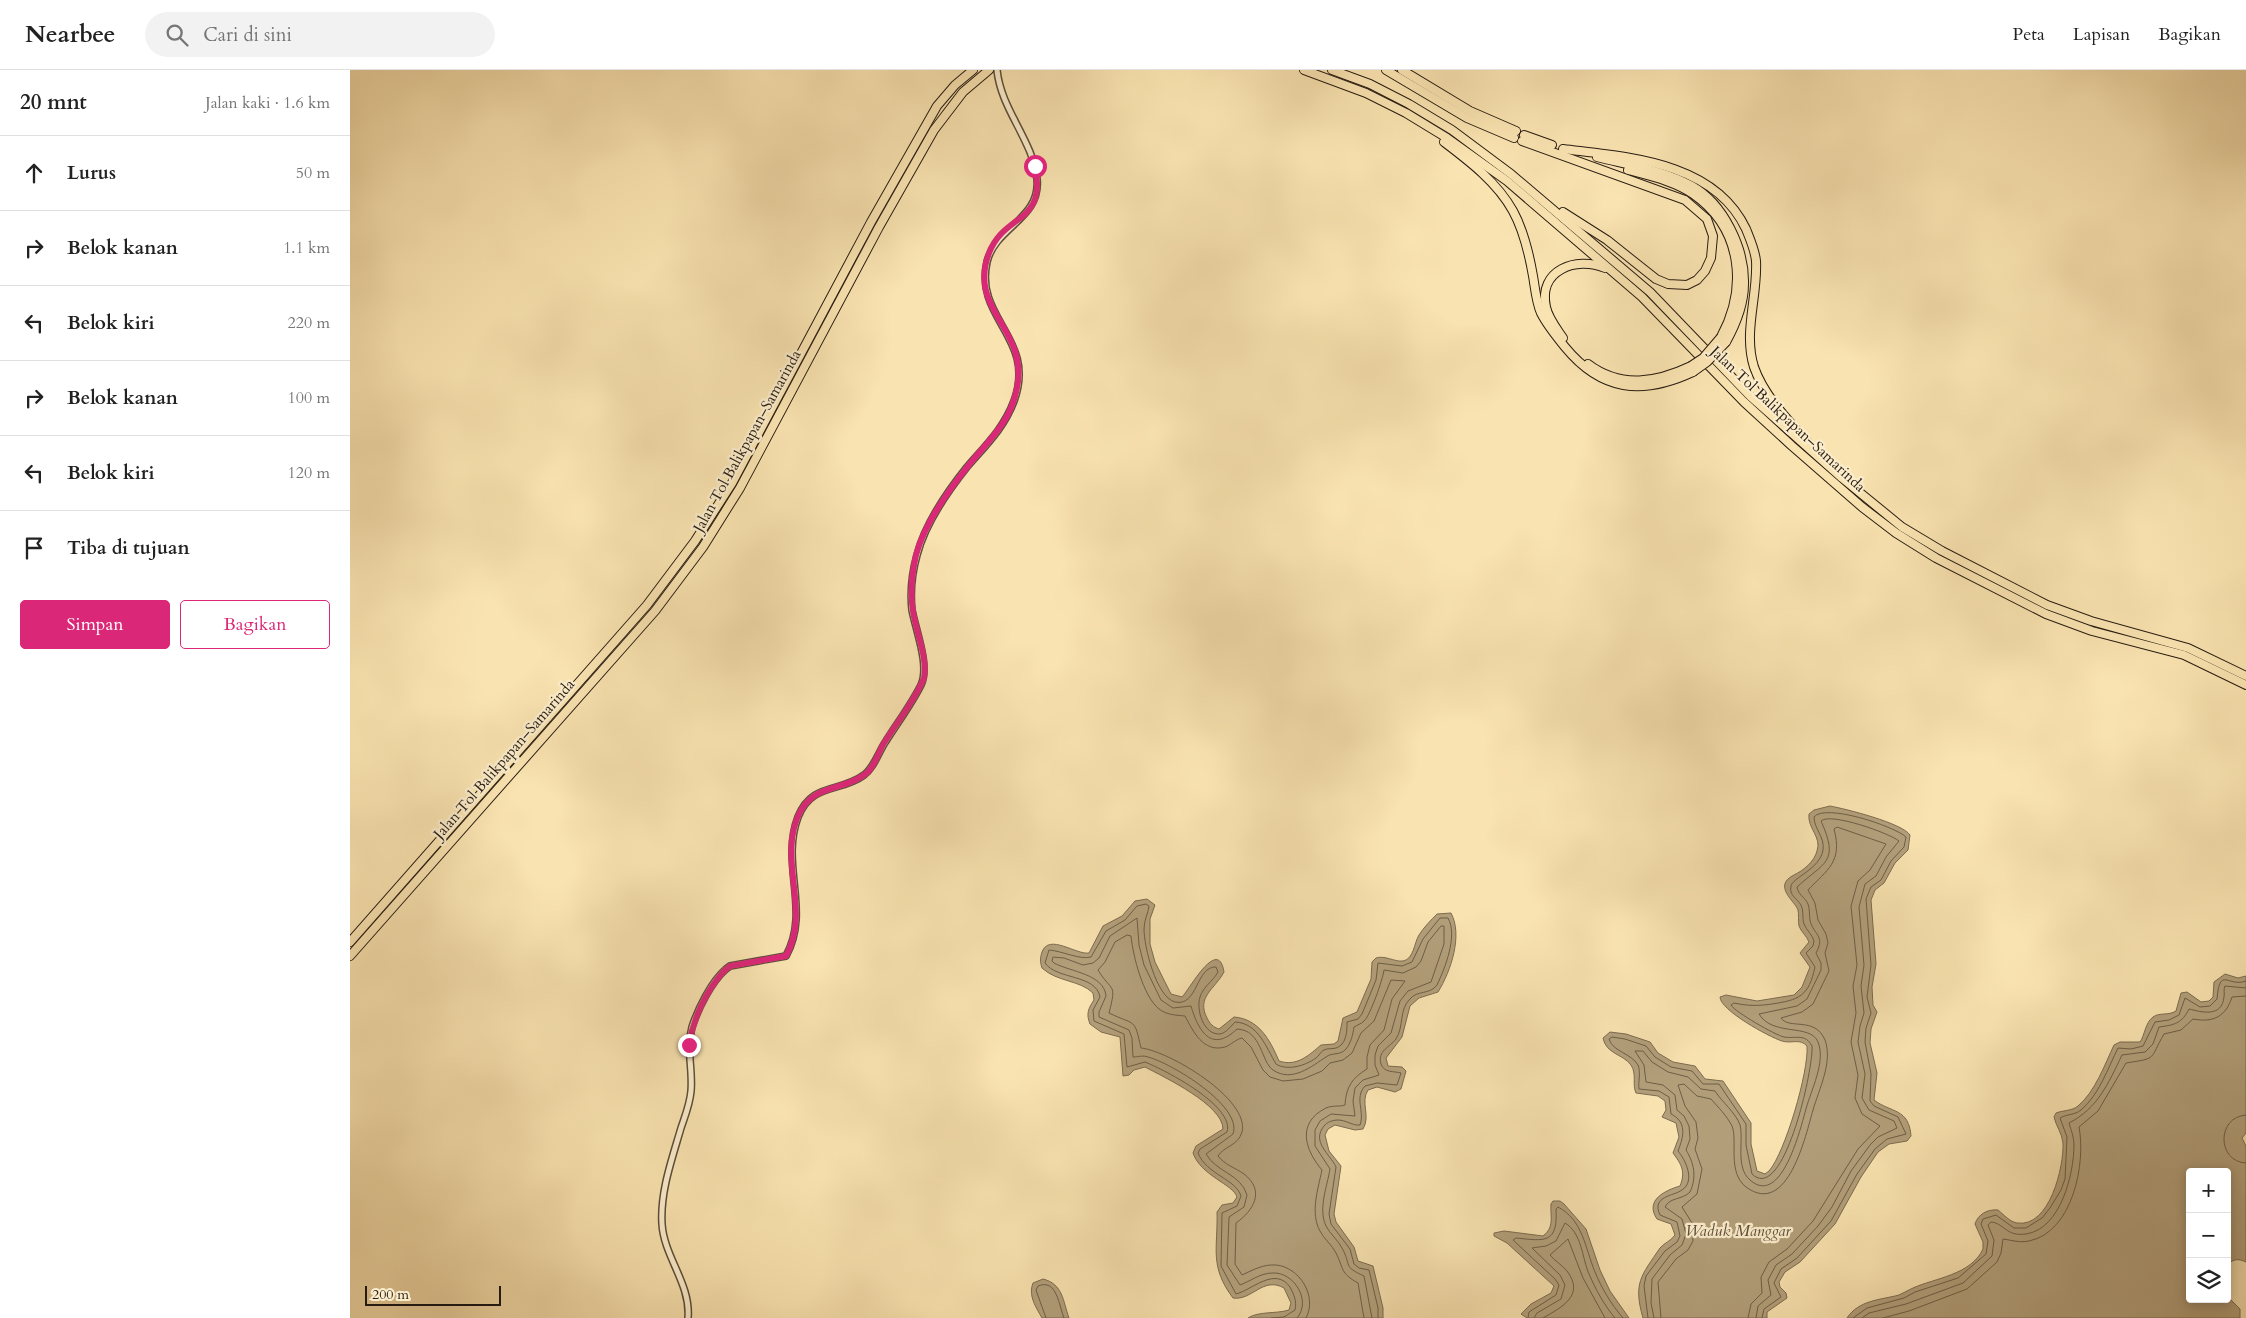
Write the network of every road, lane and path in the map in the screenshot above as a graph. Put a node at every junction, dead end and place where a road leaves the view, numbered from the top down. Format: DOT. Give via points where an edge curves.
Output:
graph roads {
  1 [pos="973,70"];
  2 [pos="989,70"];
  3 [pos="997,70"];
  4 [pos="1304,70"];
  5 [pos="1332,70"];
  6 [pos="1386,70"];
  7 [pos="1402,70"];
  8 [pos="1406,113"];
  9 [pos="1519,136"];
  10 [pos="1563,152"];
  11 [pos="1538,197"];
  12 [pos="1612,271"];
  13 [pos="1692,369"];
  14 [pos="1842,478"];
  15 [pos="2246,676"];
  16 [pos="2246,685"];
  17 [pos="350,942"];
  18 [pos="350,956"];
  19 [pos="688,1318"];
  1 -- 17 [label="highway, Jalan Tol Balikpapan–Samarinda" via="937,106 871,222 732,483 695,541 648,605"];
  2 -- 18 [label="highway, Jalan Tol Balikpapan–Samarinda" via="963,92 934,130 740,488 703,547 654,611"];
  3 -- 19 [label="street" via="1004,98 1035,166 1038,183 1033,206 1005,231 990,252 985,278 988,301 1016,348 1019,364 1017,390 1000,430 945,498 919,545 911,591 924,667 921,685 866,774 819,792 810,798 798,816 790,858 797,915 790,949 786,956 726,969 692,1028 689,1051 691,1092 670,1164 662,1223 667,1249 686,1291"];
  4 -- 8 [label="highway, Jalan Tol Balikpapan–Samarinda" via="1366,93"];
  5 -- 11 [label="highway, Jalan Tol Balikpapan–Samarinda" via="1370,84 1452,130"];
  6 -- 9 [label="highway" via="1467,118"];
  7 -- 9 [label="highway"];
  8 -- 12 [label="highway, Jalan Tol Balikpapan–Samarinda" via="1507,181"];
  8 -- 13 [label="highway" via="1462,155 1502,194 1520,225 1541,312 1575,360 1600,378 1632,387 1665,384"];
  9 -- 10 [label="highway"];
  10 -- 11 [label="highway" via="1673,195 1696,208 1707,219 1713,236 1712,258 1706,271 1687,285 1668,284 1656,279 1607,240"];
  10 -- 13 [label="highway, bridge" via="1677,185 1692,193 1714,214 1732,248 1738,283 1736,304 1723,340"];
  10 -- 14 [label="highway" via="1626,156 1683,172 1714,189 1729,203 1741,219 1756,258 1750,338 1754,367 1768,394 1788,420"];
  11 -- 14 [label="highway, Jalan Tol Balikpapan–Samarinda" via="1650,292 1750,396"];
  12 -- 13 [label="highway" via="1577,263 1552,276 1545,294 1546,308 1566,344 1590,366 1632,381 1663,378"];
  12 -- 16 [label="highway, Jalan Tol Balikpapan–Samarinda" via="1642,297 1744,402 1862,507 1896,533 1936,558 2046,614 2092,632 2184,655"];
  14 -- 15 [label="highway, Jalan Tol Balikpapan–Samarinda" via="1902,527 2047,605 2188,648"];
}
